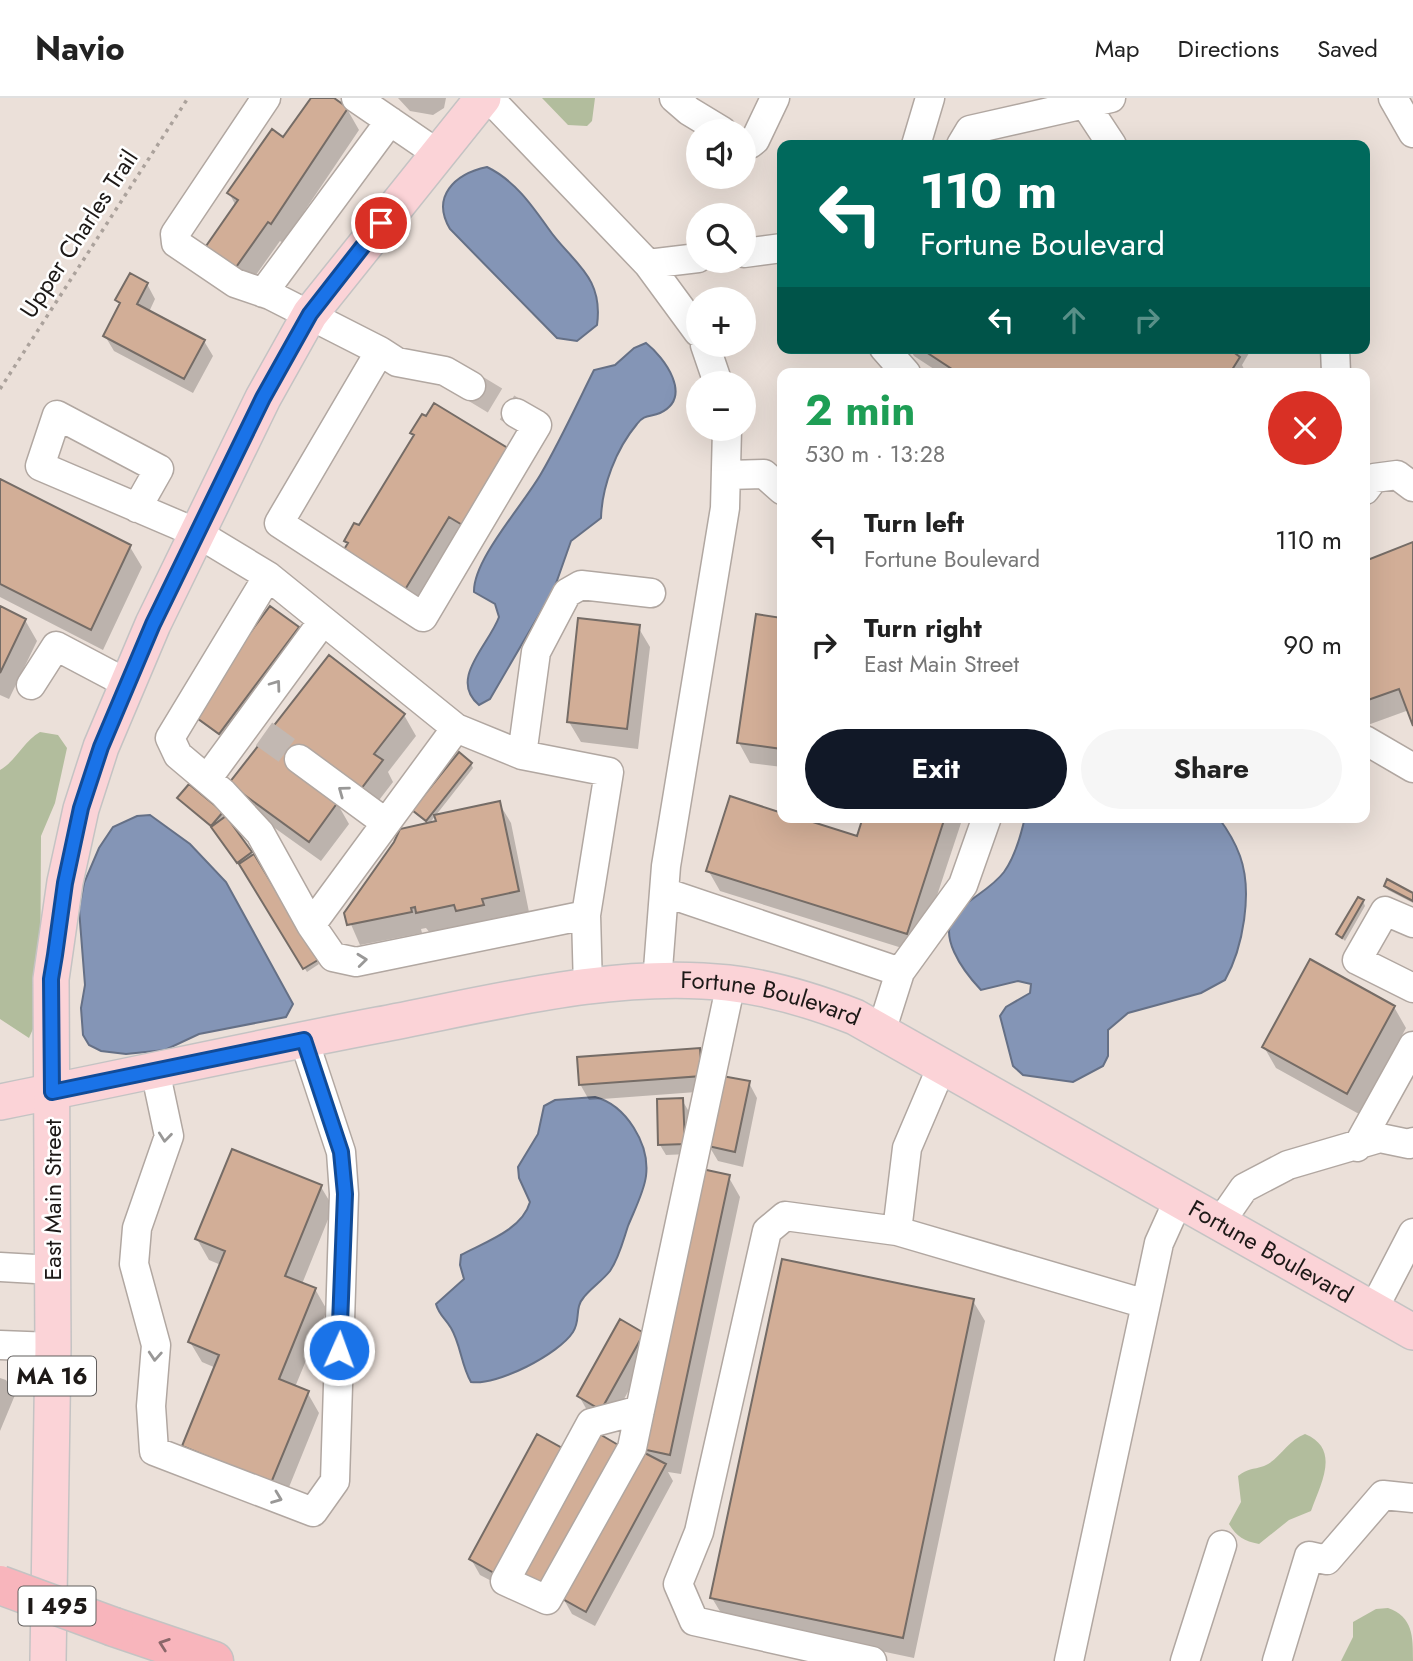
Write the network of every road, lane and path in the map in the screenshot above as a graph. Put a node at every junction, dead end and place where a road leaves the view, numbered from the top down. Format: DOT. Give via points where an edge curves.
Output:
graph roads {
  1 [pos="188,98"];
  2 [pos="266,98"];
  3 [pos="356,98"];
  4 [pos="483,98"];
  5 [pos="489,98"];
  6 [pos="674,98"];
  7 [pos="775,98"];
  8 [pos="930,98"];
  9 [pos="1393,98"];
  10 [pos="1098,101"];
  11 [pos="702,119"];
  12 [pos="390,121"];
  13 [pos="1413,133"];
  14 [pos="756,138"];
  15 [pos="917,140"];
  16 [pos="964,140"];
  17 [pos="1110,140"];
  18 [pos="438,154"];
  19 [pos="777,249"];
  20 [pos="756,251"];
  21 [pos="686,259"];
  22 [pos="648,264"];
  23 [pos="262,293"];
  24 [pos="310,314"];
  25 [pos="686,316"];
  26 [pos="380,351"];
  27 [pos="889,354"];
  28 [pos="902,368"];
  29 [pos="471,386"];
  30 [pos="0,389"];
  31 [pos="516,412"];
  32 [pos="727,441"];
  33 [pos="727,475"];
  34 [pos="1370,483"];
  35 [pos="777,486"];
  36 [pos="1413,487"];
  37 [pos="137,508"];
  38 [pos="197,533"];
  39 [pos="268,576"];
  40 [pos="651,593"];
  41 [pos="323,621"];
  42 [pos="126,683"];
  43 [pos="31,685"];
  44 [pos="456,728"];
  45 [pos="1370,743"];
  46 [pos="522,755"];
  47 [pos="299,760"];
  48 [pos="1413,768"];
  49 [pos="207,779"];
  50 [pos="386,823"];
  51 [pos="985,823"];
  52 [pos="664,892"];
  53 [pos="586,915"];
  54 [pos="1413,923"];
  55 [pos="311,925"];
  56 [pos="900,972"];
  57 [pos="657,982"];
  58 [pos="731,983"];
  59 [pos="588,988"];
  60 [pos="1413,988"];
  61 [pos="881,1031"];
  62 [pos="304,1040"];
  63 [pos="1413,1046"];
  64 [pos="942,1066"];
  65 [pos="155,1070"];
  66 [pos="52,1092"];
  67 [pos="0,1102"];
  68 [pos="1413,1142"];
  69 [pos="1357,1147"];
  70 [pos="1178,1201"];
  71 [pos="1219,1223"];
  72 [pos="897,1231"];
  73 [pos="1413,1233"];
  74 [pos="0,1268"];
  75 [pos="53,1269"];
  76 [pos="1146,1304"];
  77 [pos="1373,1310"];
  78 [pos="1413,1332"];
  79 [pos="0,1345"];
  80 [pos="52,1347"];
  81 [pos="640,1410"];
  82 [pos="1413,1497"];
  83 [pos="1222,1545"];
  84 [pos="0,1585"];
  85 [pos="48,1661"];
  86 [pos="214,1661"];
  87 [pos="872,1661"];
  88 [pos="1069,1661"];
  89 [pos="1185,1661"];
  90 [pos="1277,1661"];
  1 -- 30 [label="path, Upper Charles Trail"];
  2 -- 23 [label="lane" via="175,234 176,243 225,276"];
  3 -- 12 [label="lane"];
  4 -- 18 [label="main road, East Main Street / MA 16"];
  5 -- 22 [label="lane"];
  6 -- 11 [label="lane"];
  7 -- 14 [label="lane"];
  8 -- 15 [label="lane"];
  9 -- 13 [label="lane"];
  10 -- 16 [label="lane" via="970,130"];
  10 -- 17 [label="lane"];
  12 -- 18 [label="lane"];
  12 -- 23 [label="lane"];
  18 -- 24 [label="main road, East Main Street / MA 16"];
  19 -- 20 [label="lane"];
  21 -- 22 [label="lane"];
  22 -- 25 [label="lane"];
  23 -- 24 [label="lane"];
  24 -- 26 [label="lane"];
  24 -- 38 [label="main road, East Main Street / MA 16"];
  26 -- 29 [label="lane" via="397,362 444,371"];
  26 -- 31 [label="lane" via="279,523 423,617 537,425"];
  27 -- 28 [label="lane"];
  32 -- 33 [label="lane"];
  33 -- 35 [label="lane" via="764,474"];
  33 -- 52 [label="lane"];
  34 -- 36 [label="lane" via="1374,478 1397,475"];
  37 -- 38 [label="lane"];
  38 -- 39 [label="lane"];
  38 -- 42 [label="main road, East Main Street / MA 16"];
  39 -- 41 [label="lane"];
  39 -- 49 [label="lane" via="170,738 178,755"];
  40 -- 46 [label="lane" via="581,585 567,593 536,652"];
  41 -- 44 [label="lane"];
  49 -- 41 [label="lane, one-way" via="256,728"];
  42 -- 43 [label="lane" via="56,646"];
  42 -- 66 [label="main road, East Main Street / MA 16" via="81,808 65,883 51,979"];
  44 -- 46 [label="lane"];
  44 -- 50 [label="lane"];
  45 -- 48 [label="lane"];
  46 -- 53 [label="lane" via="609,772"];
  50 -- 47 [label="lane, one-way"];
  49 -- 55 [label="lane" via="260,833"];
  50 -- 55 [label="lane"];
  51 -- 56 [label="lane" via="963,885"];
  52 -- 56 [label="lane"];
  52 -- 57 [label="lane"];
  55 -- 53 [label="lane, one-way" via="333,957 356,962"];
  53 -- 59 [label="lane"];
  54 -- 60 [label="lane" via="1385,911 1357,960"];
  56 -- 61 [label="lane"];
  57 -- 58 [label="main road, Fortune Boulevard"];
  57 -- 59 [label="main road, Fortune Boulevard"];
  58 -- 61 [label="main road, Fortune Boulevard" via="812,1000"];
  58 -- 81 [label="lane"];
  59 -- 62 [label="main road, Fortune Boulevard"];
  61 -- 64 [label="main road, Fortune Boulevard"];
  62 -- 65 [label="main road, Fortune Boulevard"];
  65 -- 62 [label="lane, one-way" via="169,1136 137,1227 134,1264 156,1345 151,1406 154,1451 313,1512 335,1481 345,1194 341,1152"];
  63 -- 69 [label="lane"];
  64 -- 70 [label="main road, Fortune Boulevard"];
  64 -- 72 [label="lane" via="907,1148"];
  65 -- 66 [label="main road, Fortune Boulevard"];
  66 -- 67 [label="main road, Fortune Boulevard"];
  66 -- 75 [label="main road, East Main Street / MA 16"];
  68 -- 69 [label="lane" via="1380,1138"];
  69 -- 71 [label="lane" via="1288,1165 1244,1188"];
  70 -- 71 [label="main road, Fortune Boulevard"];
  70 -- 76 [label="lane" via="1159,1243"];
  71 -- 77 [label="main road, Fortune Boulevard"];
  72 -- 76 [label="lane"];
  72 -- 87 [label="lane" via="785,1216 767,1231 699,1532 678,1584 694,1621"];
  73 -- 77 [label="lane"];
  74 -- 75 [label="lane"];
  75 -- 80 [label="main road, East Main Street / MA 16"];
  76 -- 88 [label="lane"];
  77 -- 78 [label="main road, Fortune Boulevard"];
  79 -- 80 [label="lane"];
  80 -- 85 [label="main road, East Main Street / MA 16"];
  81 -- 81 [label="lane" via="632,1448 547,1600 505,1581 592,1423"];
  82 -- 90 [label="lane" via="1383,1495 1327,1560 1309,1556"];
  83 -- 89 [label="lane"];
  86 -- 84 [label="highway, I 495, one-way, bridge"];
}
